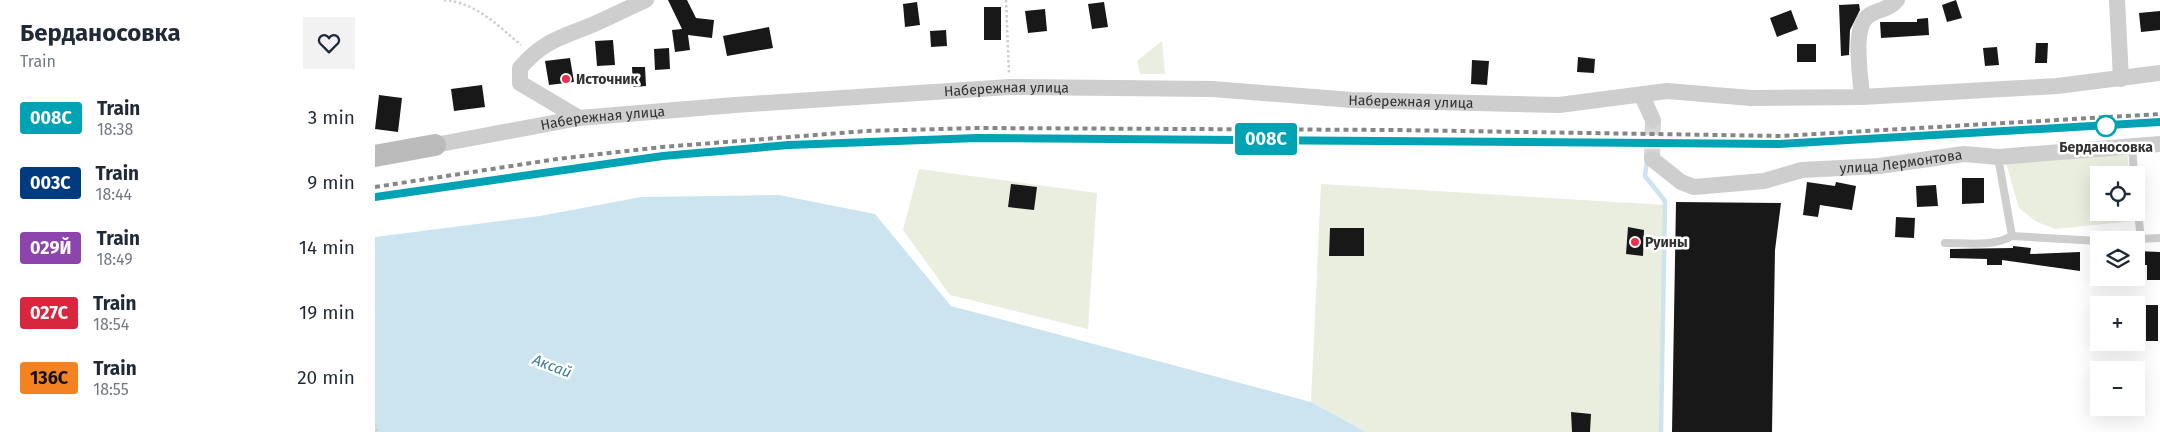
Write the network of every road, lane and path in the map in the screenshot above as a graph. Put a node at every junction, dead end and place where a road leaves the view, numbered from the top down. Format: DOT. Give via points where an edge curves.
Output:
graph roads {
  1 [pos="445,0"];
  2 [pos="645,0"];
  3 [pos="1006,0"];
  4 [pos="1897,0"];
  5 [pos="2117,0"];
  6 [pos="531,55"];
  7 [pos="2160,73"];
  8 [pos="2121,79"];
  9 [pos="1010,87"];
  10 [pos="1642,96"];
  11 [pos="1862,97"];
  12 [pos="579,118"];
  13 [pos="1653,120"];
  14 [pos="2160,144"];
  15 [pos="435,145"];
  16 [pos="2132,145"];
  17 [pos="375,156"];
  18 [pos="1997,157"];
  19 [pos="1652,159"];
  20 [pos="2134,166"];
  21 [pos="2012,236"];
  22 [pos="2160,238"];
  23 [pos="2145,239"];
  24 [pos="2090,240"];
  25 [pos="1945,243"];
  26 [pos="375,424"];
  27 [pos="377,432"];
  1 -- 6 [label="path" via="484,12"];
  2 -- 6 [label="street" via="556,38"];
  3 -- 9 [label="path"];
  4 -- 11 [label="street" via="1885,10 1869,15 1858,33"];
  5 -- 8 [label="street"];
  6 -- 12 [label="street" via="520,68 520,83"];
  7 -- 8 [label="street"];
  8 -- 11 [label="street" via="2057,86"];
  9 -- 10 [label="street, Набережная улица" via="1212,89 1352,100 1559,105"];
  9 -- 12 [label="street, Набережная улица"];
  10 -- 11 [label="street" via="1667,91 1751,98"];
  10 -- 13 [label="street"];
  12 -- 15 [label="street, Набережная улица"];
  14 -- 16 [label="street, улица Лермонтова"];
  15 -- 17 [label="street, Набережная улица"];
  16 -- 18 [label="street, улица Лермонтова"];
  16 -- 20 [label="lane"];
  18 -- 19 [label="street, улица Лермонтова" via="1964,154 1879,166 1802,170 1764,181 1694,187 1681,182"];
  18 -- 21 [label="lane"];
  21 -- 24 [label="lane"];
  21 -- 25 [label="lane" via="2002,241 1983,243"];
  22 -- 23 [label="lane"];
  26 -- 27 [label="path"];
}
